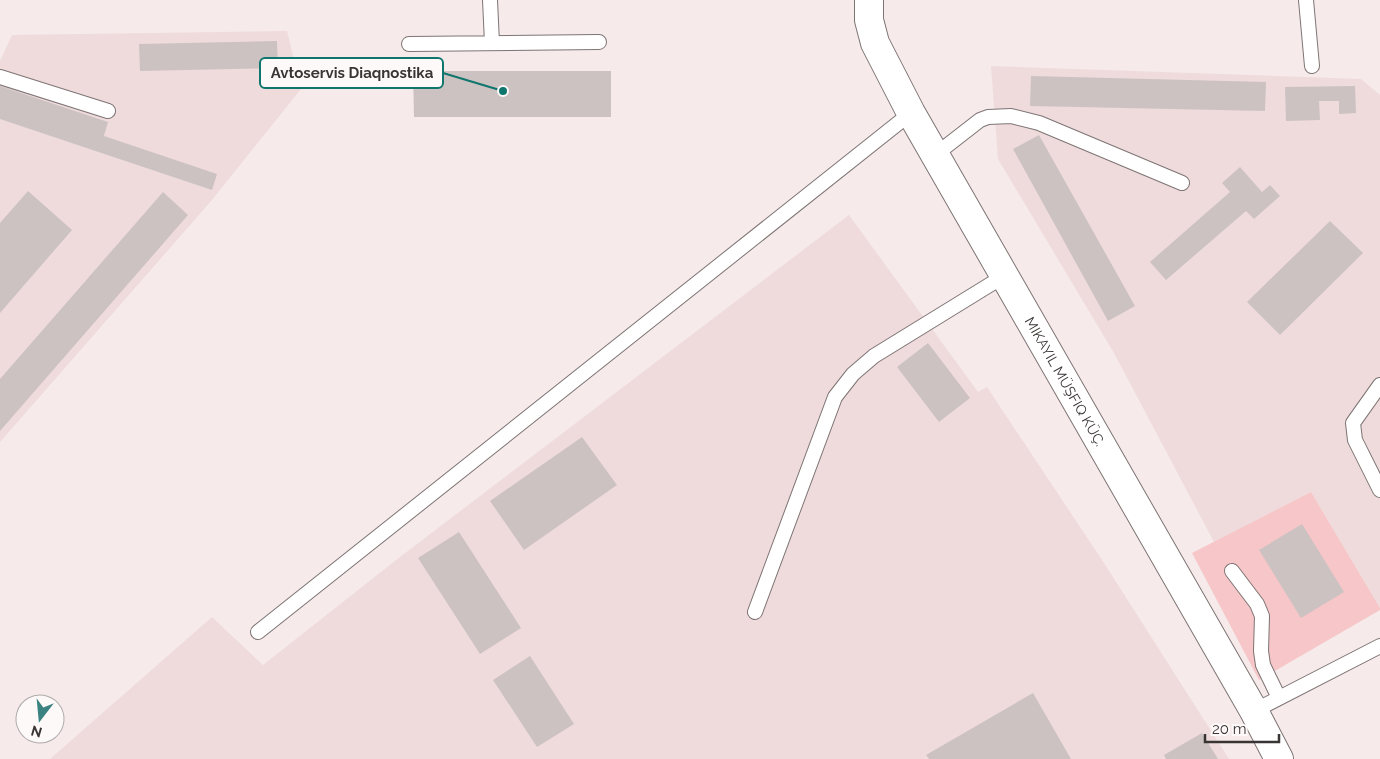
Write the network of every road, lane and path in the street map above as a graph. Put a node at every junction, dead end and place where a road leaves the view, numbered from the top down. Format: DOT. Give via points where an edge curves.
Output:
graph roads {
  1 [pos="490,0"];
  2 [pos="869,0"];
  3 [pos="1306,0"];
  4 [pos="598,42"];
  5 [pos="492,43"];
  6 [pos="409,44"];
  7 [pos="1312,66"];
  8 [pos="0,77"];
  9 [pos="108,111"];
  10 [pos="911,114"];
  11 [pos="935,155"];
  12 [pos="1182,183"];
  13 [pos="1004,276"];
  14 [pos="1380,385"];
  15 [pos="1380,490"];
  16 [pos="1232,571"];
  17 [pos="755,612"];
  18 [pos="258,632"];
  19 [pos="1380,646"];
  20 [pos="1279,698"];
  21 [pos="1254,711"];
  22 [pos="1279,759"];
  1 -- 5 [label="lane"];
  2 -- 10 [label="street" via="875,43"];
  3 -- 7 [label="lane"];
  4 -- 5 [label="lane"];
  5 -- 6 [label="lane"];
  8 -- 9 [label="lane"];
  10 -- 11 [label="street"];
  10 -- 18 [label="lane"];
  11 -- 12 [label="lane" via="980,120 1010,116 1039,123"];
  11 -- 13 [label="street"];
  13 -- 17 [label="lane" via="874,356 835,397"];
  13 -- 21 [label="street"];
  14 -- 15 [label="lane" via="1353,423 1355,440"];
  16 -- 20 [label="lane" via="1262,616 1263,665"];
  19 -- 20 [label="lane"];
  20 -- 21 [label="lane"];
  21 -- 22 [label="street"];
}
